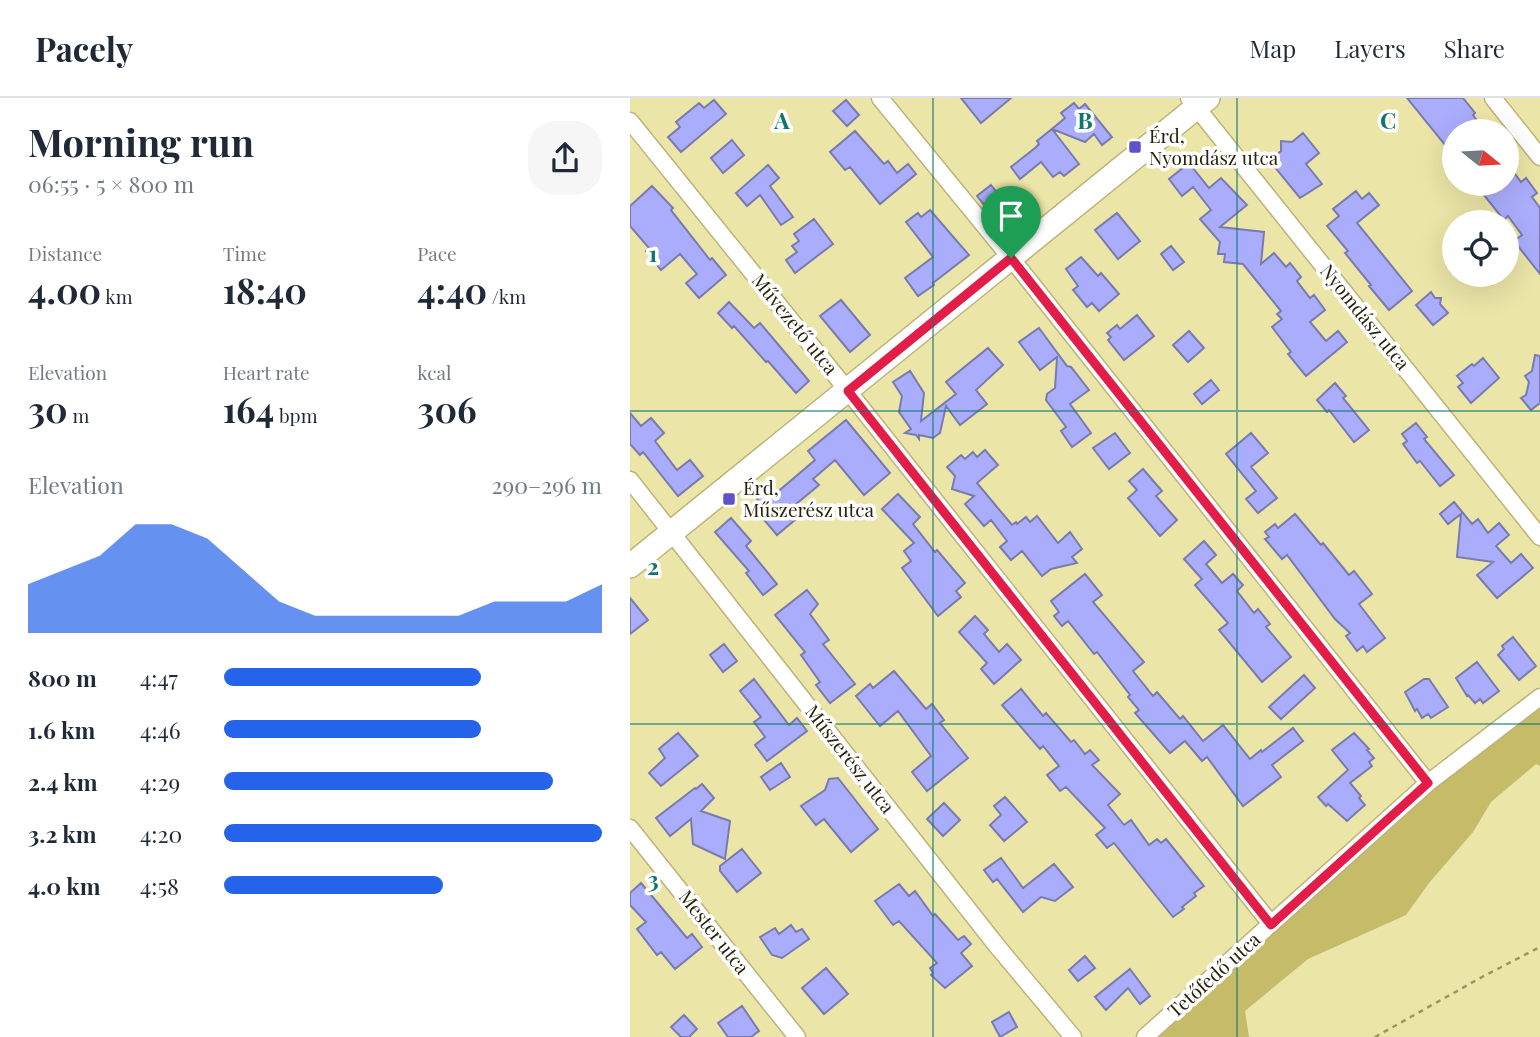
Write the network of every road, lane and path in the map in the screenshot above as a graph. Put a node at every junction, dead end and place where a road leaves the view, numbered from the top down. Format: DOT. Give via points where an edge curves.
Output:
graph roads {
  1 [pos="880,98"];
  2 [pos="1493,98"];
  3 [pos="1198,101"];
  4 [pos="630,121"];
  5 [pos="1540,157"];
  6 [pos="1011,258"];
  7 [pos="848,391"];
  8 [pos="630,480"];
  9 [pos="672,533"];
  10 [pos="1540,537"];
  11 [pos="630,566"];
  12 [pos="1540,697"];
  13 [pos="1428,783"];
  14 [pos="630,828"];
  15 [pos="1271,925"];
  16 [pos="1540,947"];
  17 [pos="797,1037"];
  18 [pos="1073,1037"];
  19 [pos="1145,1037"];
  20 [pos="1375,1037"];
  1 -- 6 [label="street"];
  2 -- 5 [label="street"];
  3 -- 6 [label="street"];
  3 -- 10 [label="street, Nyomdász utca"];
  4 -- 7 [label="street, Művezető utca"];
  6 -- 7 [label="street"];
  6 -- 13 [label="street"];
  7 -- 9 [label="street"];
  7 -- 15 [label="street, Művezető utca"];
  8 -- 9 [label="street, Műszerész utca"];
  9 -- 11 [label="street"];
  9 -- 18 [label="street, Műszerész utca"];
  12 -- 13 [label="street, Tetőfedő utca"];
  13 -- 15 [label="street, Tetőfedő utca"];
  14 -- 17 [label="street, Mester utca"];
  15 -- 19 [label="street, Tetőfedő utca"];
  16 -- 20 [label="path"];
}
